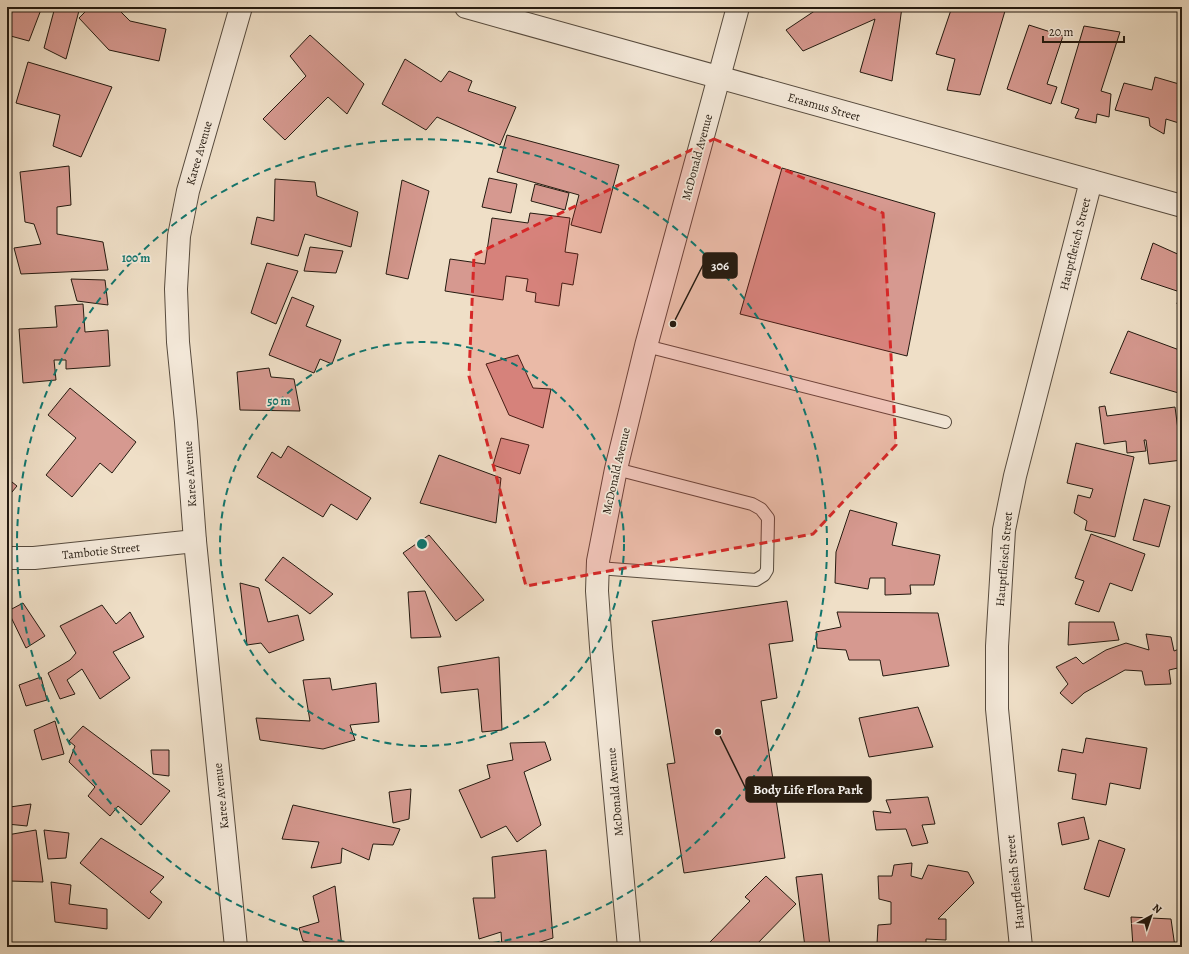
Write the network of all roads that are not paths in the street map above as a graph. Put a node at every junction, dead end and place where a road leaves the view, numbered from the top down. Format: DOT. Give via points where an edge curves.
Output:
graph roads {
  1 [pos="241,7"];
  2 [pos="466,7"];
  3 [pos="738,7"];
  4 [pos="719,78"];
  5 [pos="1091,181"];
  6 [pos="1182,206"];
  7 [pos="646,346"];
  8 [pos="945,422"];
  9 [pos="616,469"];
  10 [pos="195,541"];
  11 [pos="7,558"];
  12 [pos="598,568"];
  13 [pos="236,947"];
  14 [pos="629,947"];
  15 [pos="1021,947"];
  1 -- 10 [label="street, Karee Avenue" via="188,191 179,236 177,312"];
  2 -- 4 [label="street, Erasmus Street"];
  3 -- 4 [label="street, McDonald Avenue"];
  4 -- 5 [label="street, Erasmus Street"];
  4 -- 7 [label="street, McDonald Avenue"];
  5 -- 6 [label="street, Erasmus Street"];
  5 -- 15 [label="street, Hauptfleisch Street" via="1015,476 1004,530 997,646 997,709"];
  7 -- 8 [label="lane"];
  7 -- 9 [label="street, McDonald Avenue"];
  9 -- 12 [label="street, McDonald Avenue"];
  9 -- 12 [label="lane" via="752,504 761,509 768,518 767,570 764,576 756,580"];
  10 -- 11 [label="street, Tambotie Street" via="34,558"];
  10 -- 13 [label="street, Karee Avenue"];
  12 -- 14 [label="street, McDonald Avenue" via="600,631"];
}
